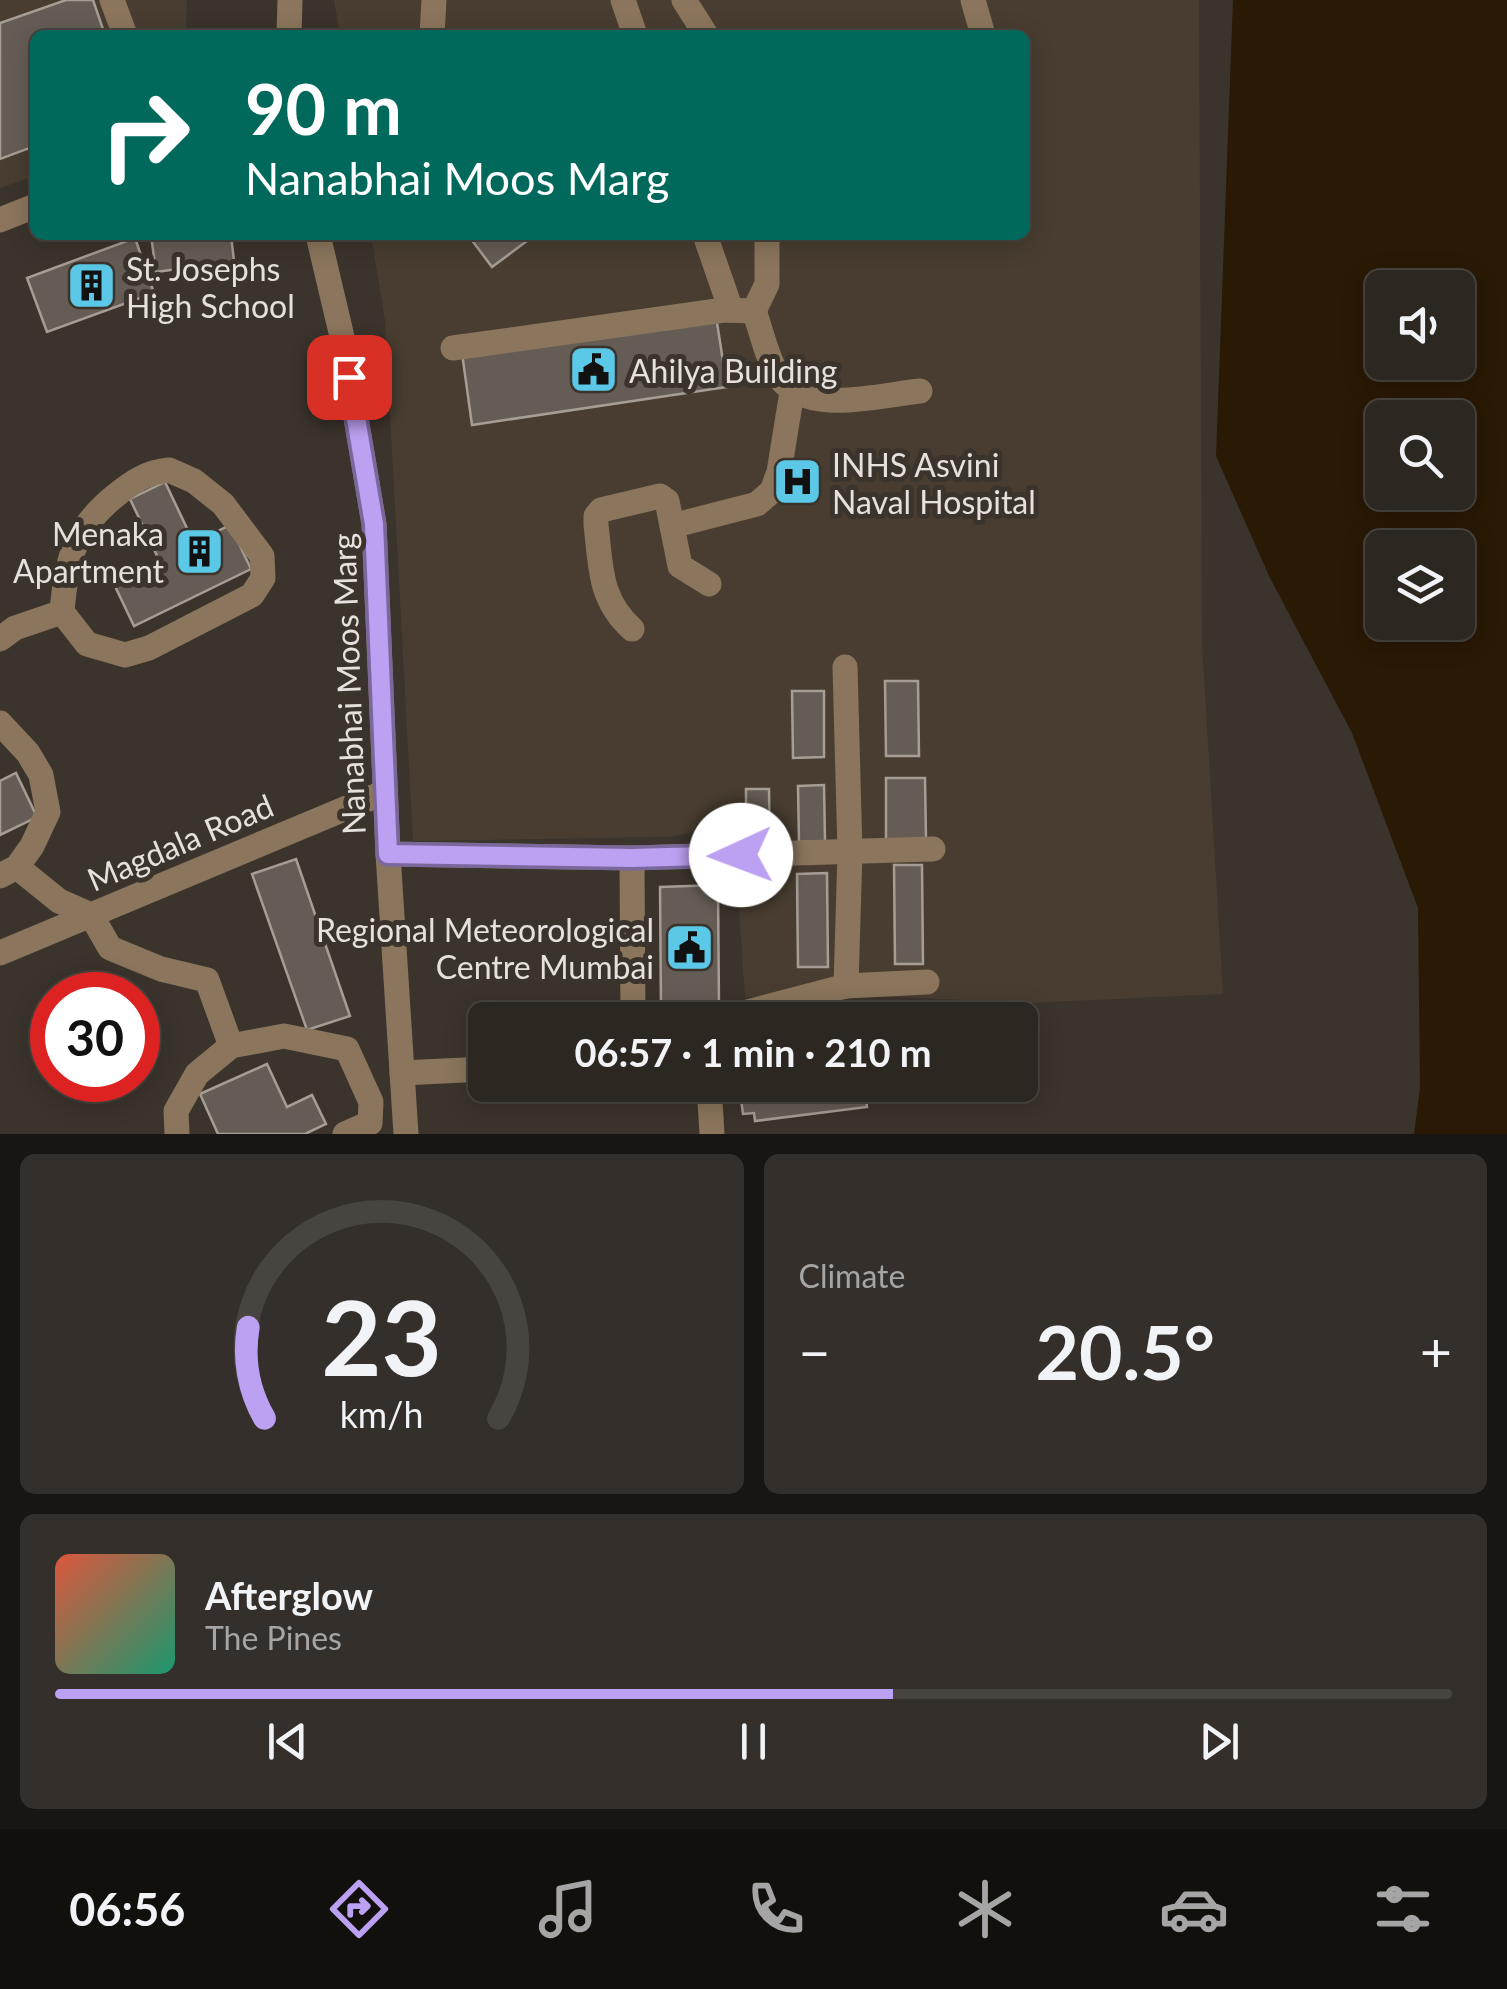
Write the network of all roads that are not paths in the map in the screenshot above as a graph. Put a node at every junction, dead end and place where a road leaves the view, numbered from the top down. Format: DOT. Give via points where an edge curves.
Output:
graph roads {
  1 [pos="112,0"];
  2 [pos="290,0"];
  3 [pos="434,0"];
  4 [pos="622,0"];
  5 [pos="684,0"];
  6 [pos="974,0"];
  7 [pos="122,30"];
  8 [pos="289,30"];
  9 [pos="432,30"];
  10 [pos="633,30"];
  11 [pos="703,30"];
  12 [pos="982,30"];
  13 [pos="30,208"];
  14 [pos="0,220"];
  15 [pos="319,240"];
  16 [pos="708,240"];
  17 [pos="767,240"];
  18 [pos="743,311"];
  19 [pos="453,348"];
  20 [pos="920,391"];
  21 [pos="792,392"];
  22 [pos="672,526"];
  23 [pos="709,584"];
  24 [pos="62,612"];
  25 [pos="632,628"];
  26 [pos="0,640"];
  27 [pos="845,668"];
  28 [pos="0,723"];
  29 [pos="385,792"];
  30 [pos="933,849"];
  31 [pos="850,852"];
  32 [pos="388,854"];
  33 [pos="632,858"];
  34 [pos="8,871"];
  35 [pos="91,914"];
  36 [pos="0,952"];
  37 [pos="926,982"];
  38 [pos="846,986"];
  39 [pos="633,1002"];
  40 [pos="786,1002"];
  41 [pos="231,1046"];
  42 [pos="468,1070"];
  43 [pos="402,1073"];
  44 [pos="710,1102"];
  45 [pos="177,1134"];
  46 [pos="346,1134"];
  47 [pos="406,1134"];
  48 [pos="712,1134"];
  1 -- 7 [label="street"];
  2 -- 8 [label="street"];
  3 -- 9 [label="street"];
  4 -- 10 [label="street"];
  5 -- 11 [label="street"];
  6 -- 12 [label="street"];
  13 -- 14 [label="street"];
  15 -- 29 [label="street, Nanabhai Moos Marg" via="374,524"];
  16 -- 18 [label="street"];
  17 -- 18 [label="street" via="767,284"];
  18 -- 19 [label="street"];
  18 -- 21 [label="street"];
  20 -- 21 [label="street" via="818,401"];
  21 -- 22 [label="street" via="772,491 757,504"];
  22 -- 23 [label="street" via="680,566"];
  22 -- 25 [label="street" via="660,496 596,516 606,598"];
  24 -- 24 [label="street" via="73,548 92,514 150,472 169,470 194,481 223,504 262,556 263,578 252,595 125,655 86,644"];
  24 -- 26 [label="street"];
  27 -- 31 [label="street"];
  28 -- 34 [label="street" via="41,775 48,812"];
  29 -- 32 [label="street, Nanabhai Moos Marg"];
  29 -- 35 [label="street, Magdala Road"];
  30 -- 31 [label="street"];
  31 -- 33 [label="street"];
  31 -- 38 [label="street"];
  32 -- 33 [label="street"];
  32 -- 43 [label="street, Nanabhai Moos Marg"];
  33 -- 39 [label="street"];
  34 -- 35 [label="street"];
  35 -- 36 [label="street, Magdala Road"];
  35 -- 41 [label="street" via="110,948 207,980"];
  37 -- 38 [label="street"];
  38 -- 40 [label="street"];
  41 -- 45 [label="street" via="198,1074 176,1112"];
  41 -- 46 [label="street" via="284,1036 347,1049 371,1102 370,1123"];
  42 -- 43 [label="street"];
  43 -- 47 [label="street, Nanabhai Moos Marg"];
  44 -- 48 [label="street"];
}
